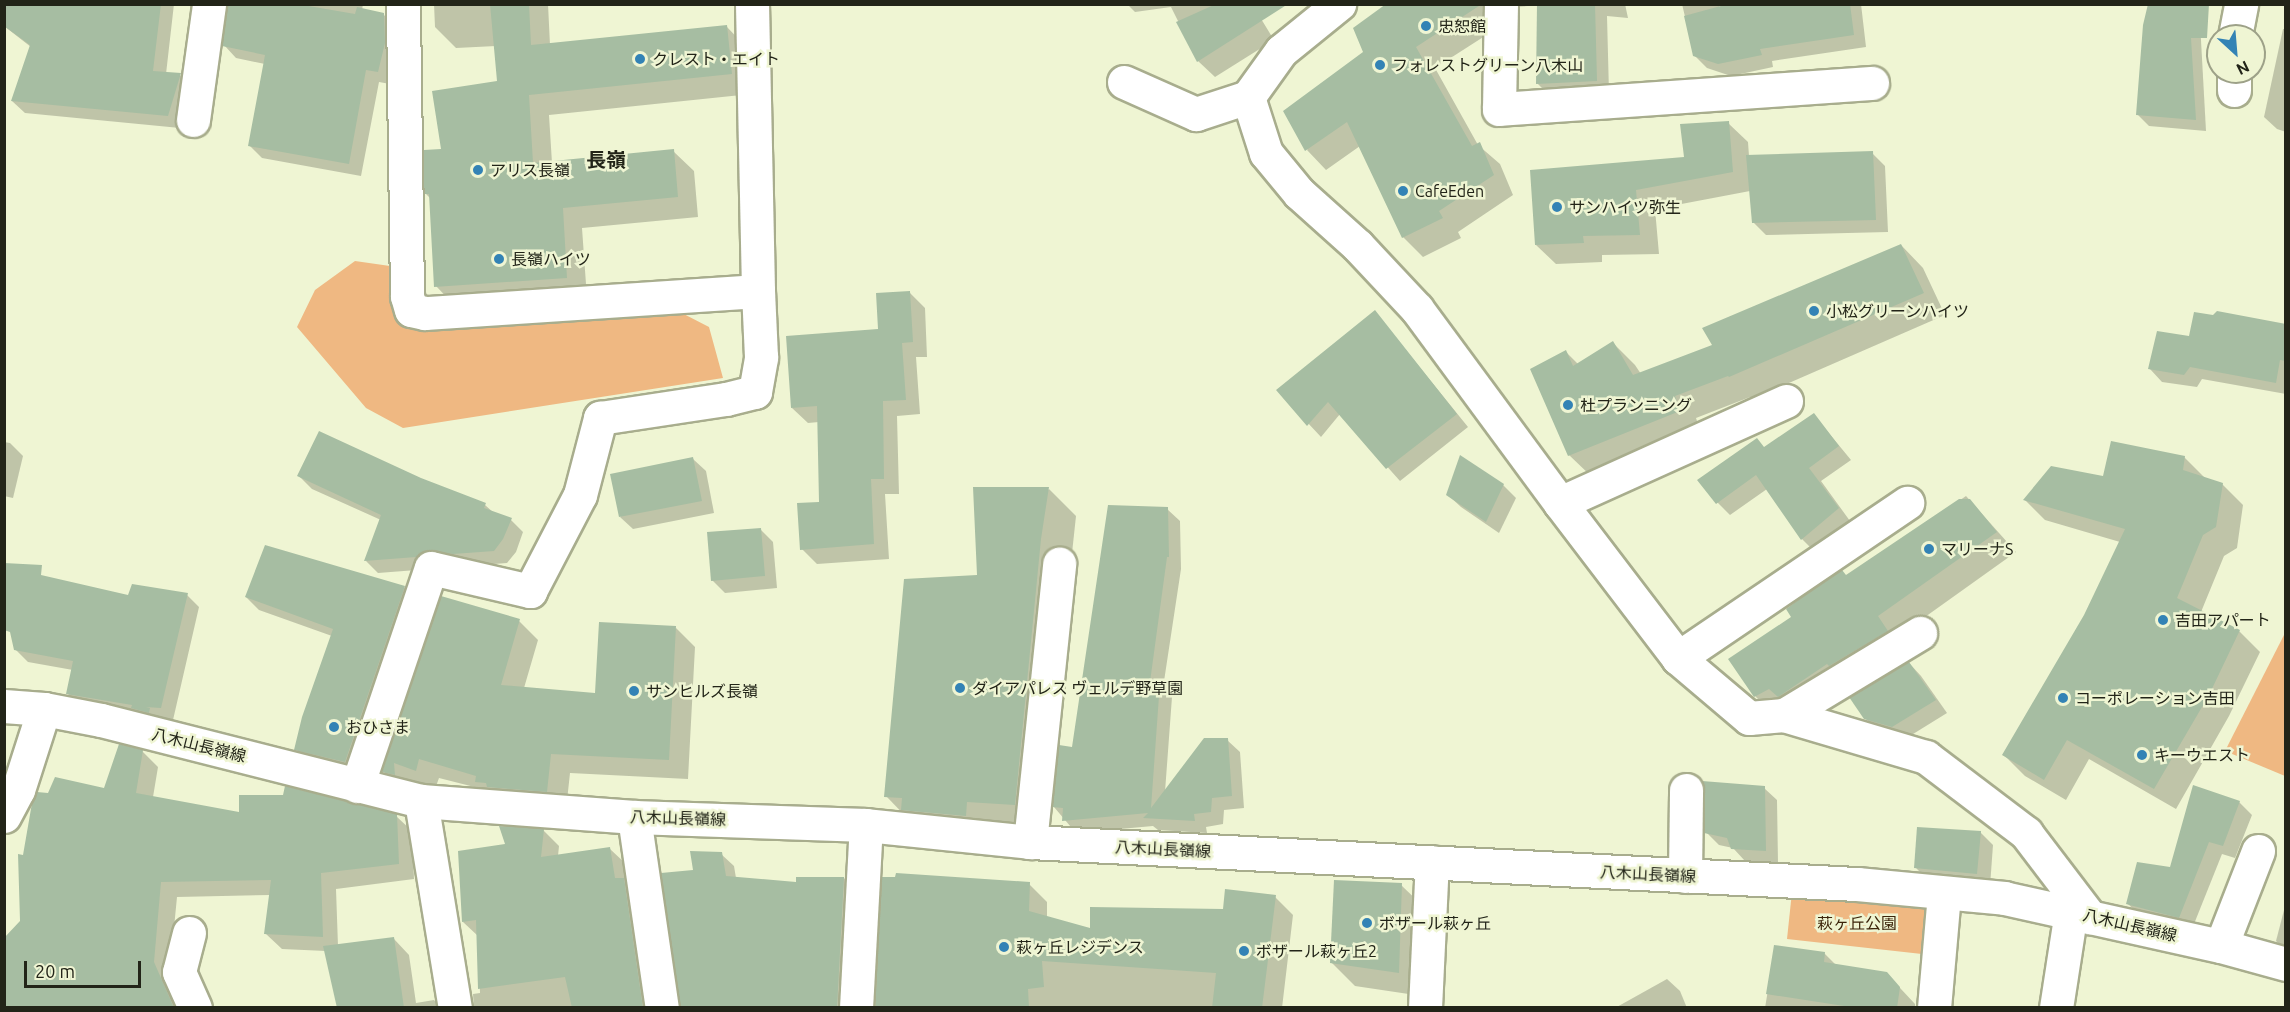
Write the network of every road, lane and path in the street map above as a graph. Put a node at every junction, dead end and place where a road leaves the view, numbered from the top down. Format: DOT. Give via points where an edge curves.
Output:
graph roads {
  1 [pos="209,4"];
  2 [pos="403,4"];
  3 [pos="752,4"];
  4 [pos="1340,4"];
  5 [pos="1501,4"];
  6 [pos="2241,4"];
  7 [pos="2237,24"];
  8 [pos="1124,82"];
  9 [pos="1872,83"];
  10 [pos="1248,97"];
  11 [pos="193,120"];
  12 [pos="758,291"];
  13 [pos="1786,401"];
  14 [pos="1560,503"];
  15 [pos="1908,503"];
  16 [pos="1059,564"];
  17 [pos="1920,633"];
  18 [pos="1678,658"];
  19 [pos="4,706"];
  20 [pos="44,709"];
  21 [pos="1784,715"];
  22 [pos="357,786"];
  23 [pos="1686,790"];
  24 [pos="421,801"];
  25 [pos="4,816"];
  26 [pos="634,817"];
  27 [pos="866,825"];
  28 [pos="1030,843"];
  29 [pos="2258,851"];
  30 [pos="1432,862"];
  31 [pos="1685,876"];
  32 [pos="1944,893"];
  33 [pos="2081,914"];
  34 [pos="189,933"];
  35 [pos="2221,946"];
  36 [pos="2286,964"];
  37 [pos="195,1008"];
  38 [pos="455,1008"];
  39 [pos="662,1008"];
  40 [pos="856,1008"];
  41 [pos="1425,1008"];
  42 [pos="1934,1008"];
  43 [pos="2056,1008"];
  1 -- 11 [label="street"];
  2 -- 12 [label="street" via="407,296 411,309 424,313"];
  3 -- 12 [label="street"];
  4 -- 10 [label="street" via="1281,51"];
  5 -- 9 [label="street" via="1498,109"];
  6 -- 7 [label="street"];
  8 -- 10 [label="street" via="1196,114"];
  10 -- 14 [label="street" via="1266,153 1299,193 1358,246 1418,309"];
  12 -- 22 [label="street" via="761,357 754,392 600,418 580,495 530,591 431,568"];
  13 -- 14 [label="street"];
  14 -- 18 [label="street"];
  15 -- 18 [label="street"];
  16 -- 28 [label="street"];
  17 -- 21 [label="street"];
  18 -- 21 [label="street" via="1749,718"];
  19 -- 20 [label="street, 八木山長嶺線"];
  20 -- 22 [label="street, 八木山長嶺線"];
  20 -- 25 [label="street" via="18,790"];
  21 -- 33 [label="street" via="1926,757 2026,833"];
  22 -- 24 [label="street, 八木山長嶺線"];
  23 -- 31 [label="street"];
  24 -- 26 [label="street, 八木山長嶺線"];
  24 -- 38 [label="street"];
  26 -- 27 [label="street, 八木山長嶺線"];
  26 -- 39 [label="street"];
  27 -- 28 [label="street, 八木山長嶺線"];
  27 -- 40 [label="street"];
  28 -- 30 [label="street, 八木山長嶺線"];
  29 -- 35 [label="street"];
  30 -- 31 [label="street, 八木山長嶺線"];
  30 -- 41 [label="street"];
  31 -- 32 [label="street, 八木山長嶺線" via="1857,884"];
  32 -- 33 [label="street, 八木山長嶺線" via="2004,898"];
  32 -- 42 [label="street"];
  33 -- 35 [label="street, 八木山長嶺線"];
  33 -- 43 [label="street"];
  34 -- 37 [label="street" via="178,972"];
  35 -- 36 [label="street, 八木山長嶺線"];
}
